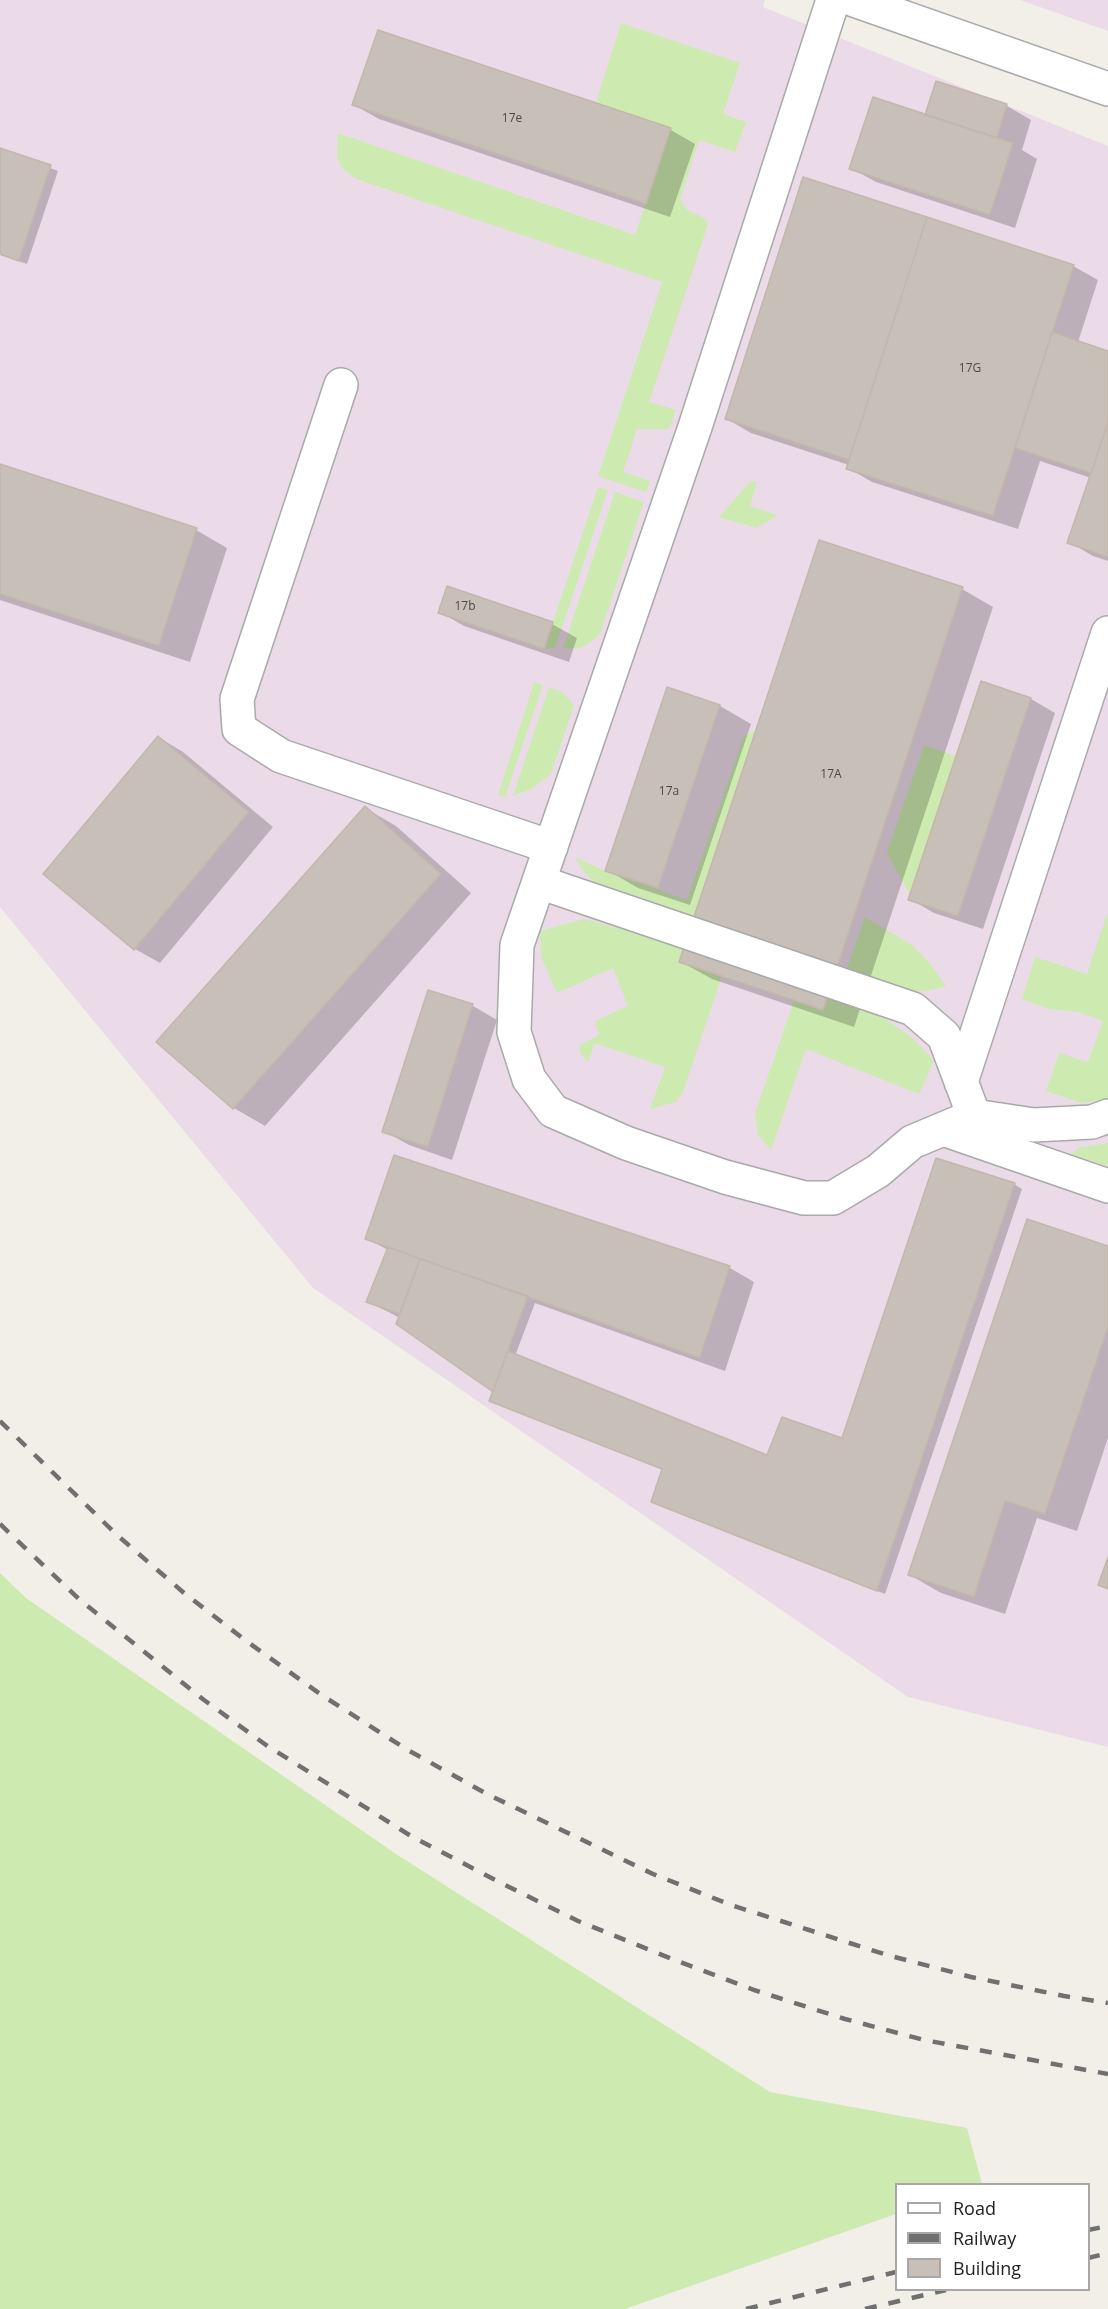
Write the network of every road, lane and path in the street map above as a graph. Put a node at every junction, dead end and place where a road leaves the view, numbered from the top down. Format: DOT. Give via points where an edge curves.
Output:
graph roads {
  1 [pos="833,0"];
  2 [pos="854,0"];
  3 [pos="1108,89"];
  4 [pos="341,385"];
  5 [pos="1108,633"];
  6 [pos="551,847"];
  7 [pos="539,882"];
  8 [pos="961,1082"];
  9 [pos="974,1116"];
  10 [pos="1108,1116"];
  11 [pos="942,1129"];
  12 [pos="1108,1186"];
  1 -- 6 [label="street" via="695,427"];
  2 -- 3 [label="street"];
  4 -- 6 [label="street" via="237,699 239,729 281,756"];
  5 -- 8 [label="street"];
  6 -- 7 [label="street"];
  7 -- 8 [label="street" via="913,1008 944,1036"];
  7 -- 11 [label="street" via="517,945 514,1032 529,1079 553,1112 626,1143 725,1177 804,1198 833,1198 878,1171 912,1142"];
  8 -- 9 [label="street"];
  9 -- 10 [label="street" via="1034,1125 1092,1122"];
  9 -- 11 [label="street"];
  11 -- 12 [label="street"];
}
